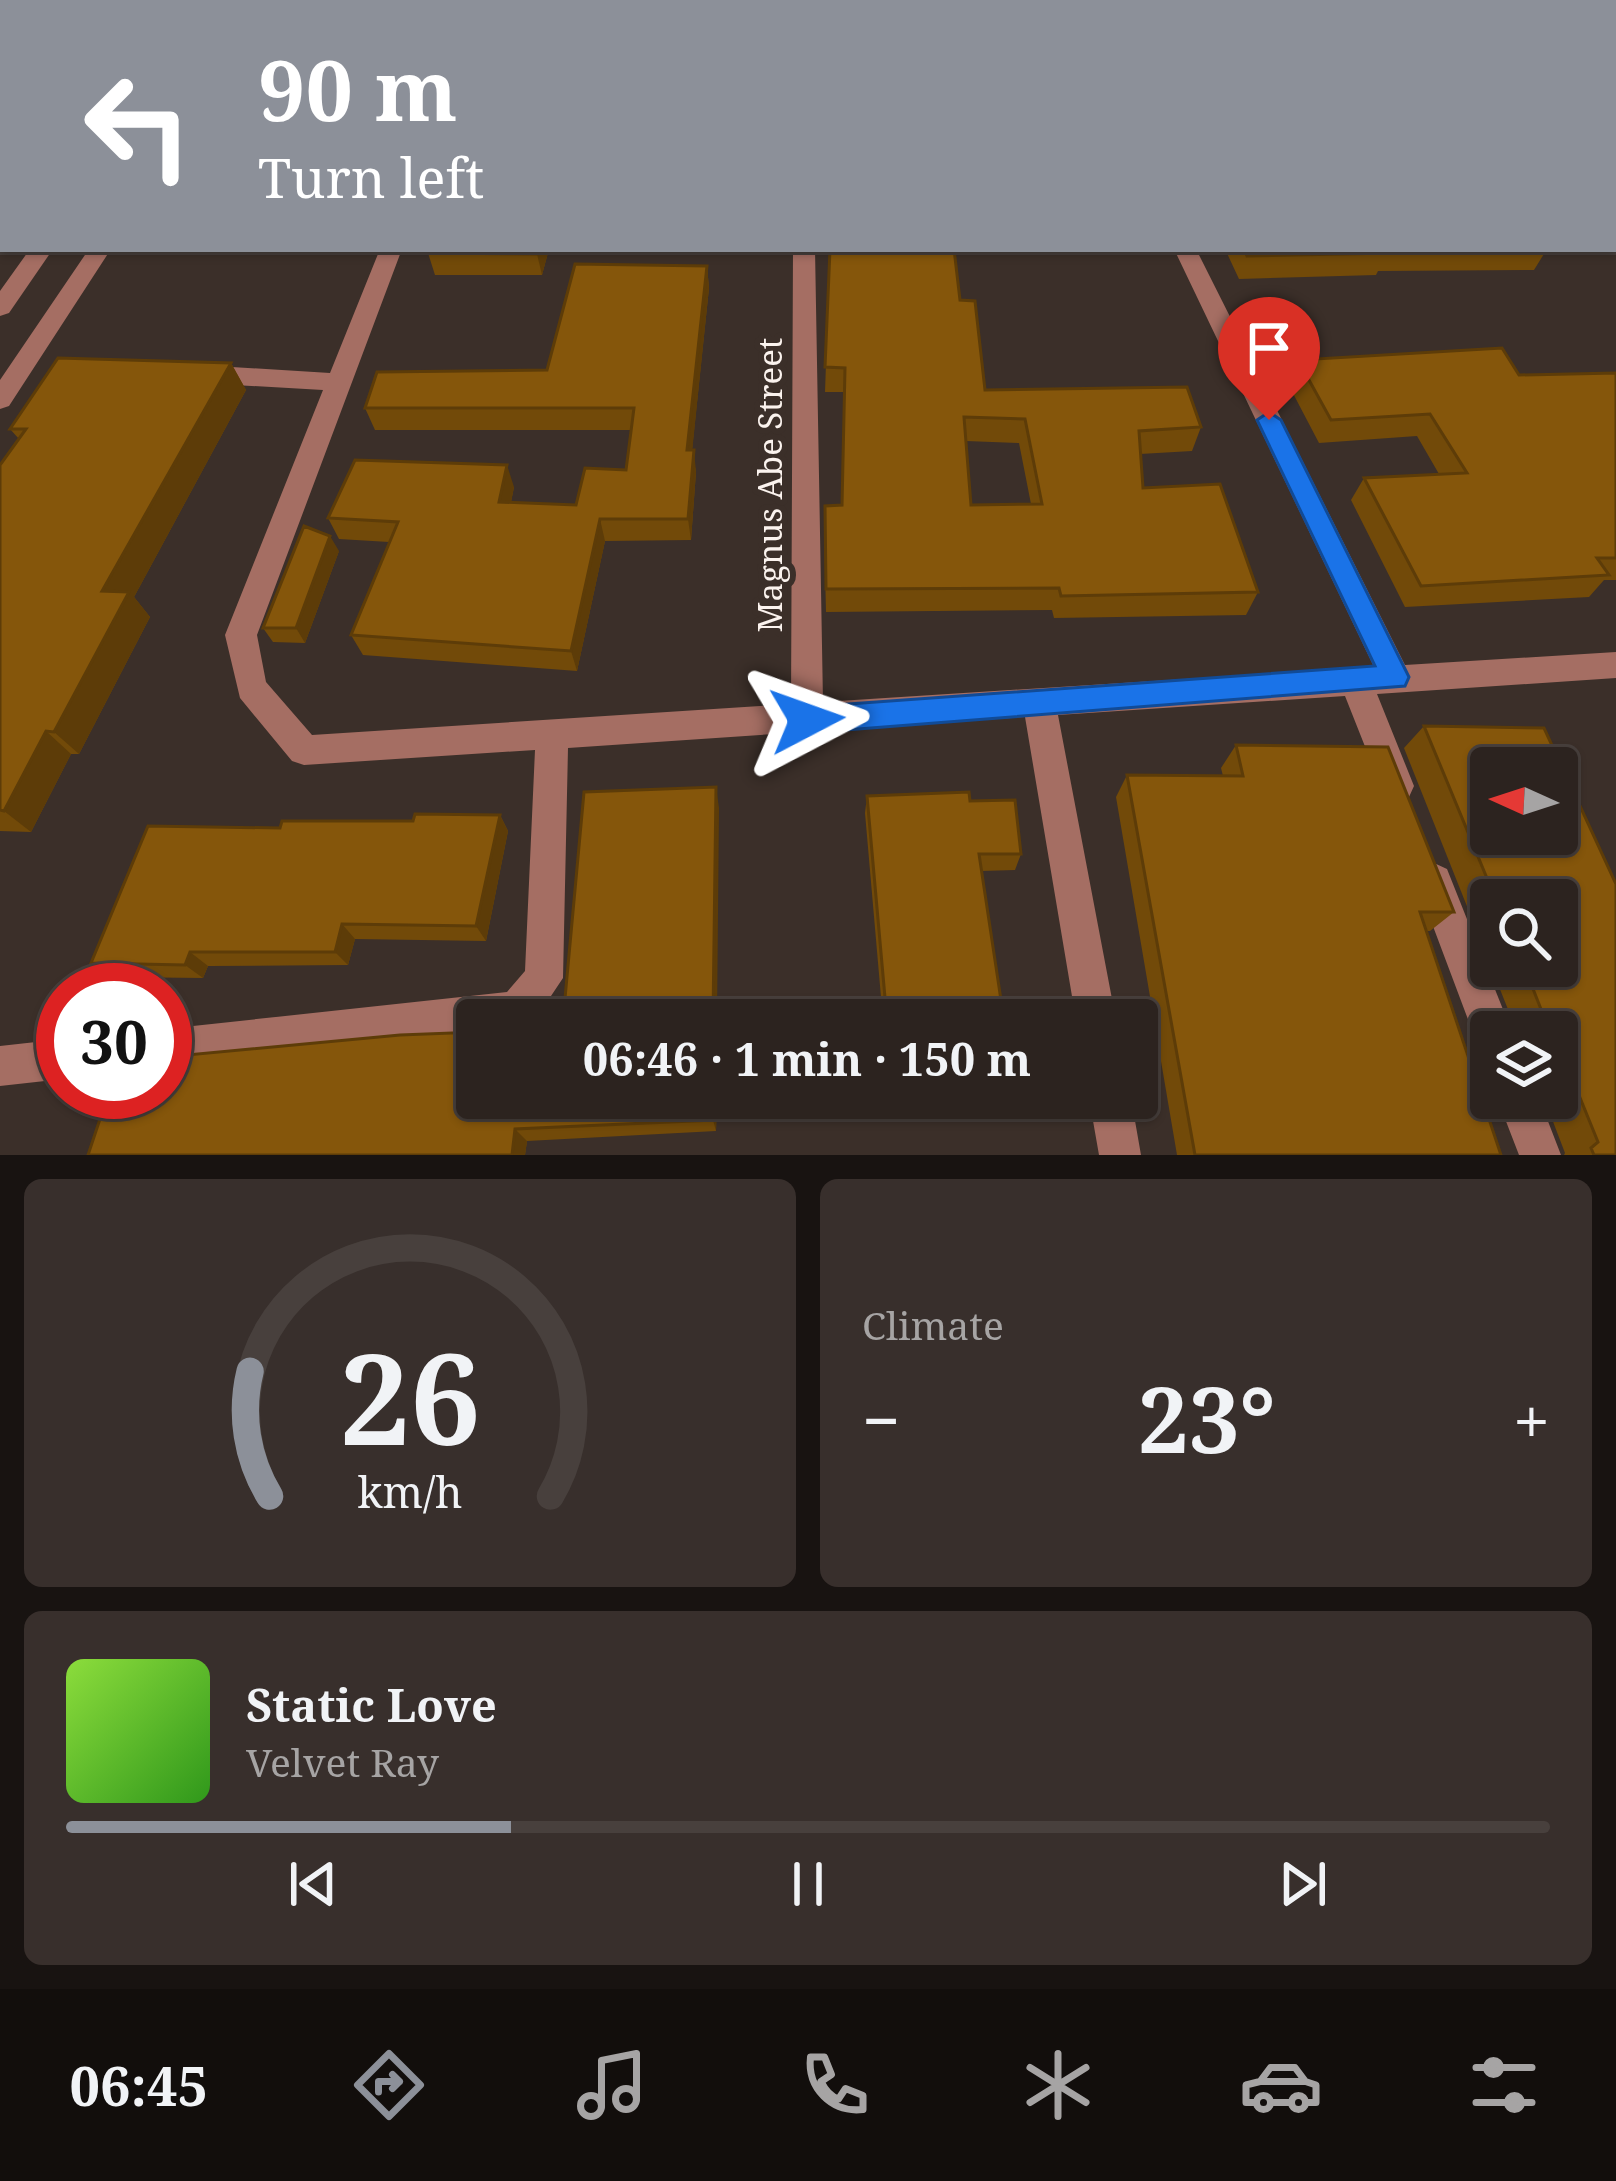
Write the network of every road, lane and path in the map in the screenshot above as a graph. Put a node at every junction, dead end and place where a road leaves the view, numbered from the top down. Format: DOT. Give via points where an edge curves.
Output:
graph roads {
  1 [pos="40,252"];
  2 [pos="98,252"];
  3 [pos="390,252"];
  4 [pos="804,252"];
  5 [pos="1186,252"];
  6 [pos="0,308"];
  7 [pos="172,373"];
  8 [pos="336,382"];
  9 [pos="0,400"];
  10 [pos="1616,665"];
  11 [pos="1395,677"];
  12 [pos="1355,680"];
  13 [pos="1039,703"];
  14 [pos="807,720"];
  15 [pos="552,735"];
  16 [pos="1407,812"];
  17 [pos="1424,856"];
  18 [pos="1092,999"];
  19 [pos="1484,1011"];
  20 [pos="192,1045"];
  21 [pos="36,1062"];
  22 [pos="0,1066"];
  23 [pos="1114,1119"];
  24 [pos="1526,1119"];
  25 [pos="1120,1155"];
  26 [pos="1540,1155"];
  1 -- 6 [label="street"];
  2 -- 9 [label="street"];
  3 -- 8 [label="street"];
  4 -- 14 [label="street, Magnus Abe Street"];
  5 -- 11 [label="street"];
  7 -- 8 [label="street"];
  8 -- 15 [label="street" via="242,635 250,688 304,750"];
  10 -- 11 [label="street"];
  11 -- 12 [label="street"];
  12 -- 13 [label="street"];
  12 -- 16 [label="street"];
  13 -- 14 [label="street"];
  13 -- 18 [label="street"];
  14 -- 15 [label="street"];
  15 -- 20 [label="street" via="544,978 517,1011"];
  17 -- 19 [label="street"];
  21 -- 22 [label="street"];
  23 -- 25 [label="street"];
  24 -- 26 [label="street"];
}
